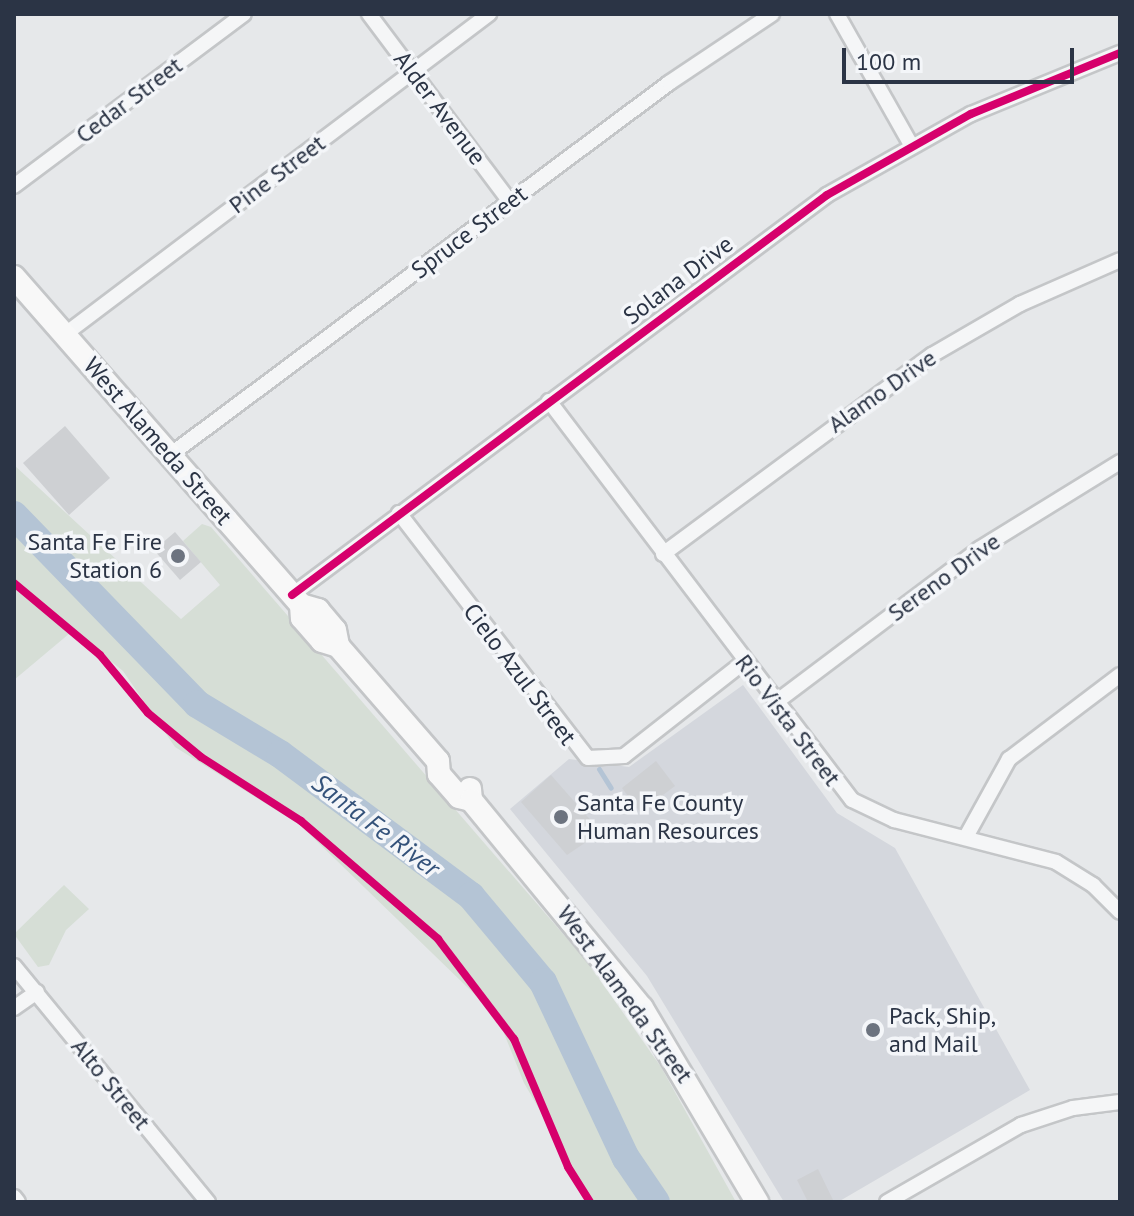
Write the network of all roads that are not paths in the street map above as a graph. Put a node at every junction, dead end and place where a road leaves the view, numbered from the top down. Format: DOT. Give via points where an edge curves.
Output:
graph roads {
  1 [pos="244,14"];
  2 [pos="369,14"];
  3 [pos="489,14"];
  4 [pos="772,14"];
  5 [pos="837,14"];
  6 [pos="1120,53"];
  7 [pos="413,72"];
  8 [pos="911,145"];
  9 [pos="14,186"];
  10 [pos="510,202"];
  11 [pos="1120,260"];
  12 [pos="14,277"];
  13 [pos="64,335"];
  14 [pos="549,401"];
  15 [pos="170,455"];
  16 [pos="1120,462"];
  17 [pos="399,513"];
  18 [pos="663,554"];
  19 [pos="297,600"];
  20 [pos="744,662"];
  21 [pos="1120,675"];
  22 [pos="775,703"];
  23 [pos="967,835"];
  24 [pos="1118,907"];
  25 [pos="14,966"];
  26 [pos="37,992"];
  27 [pos="14,1008"];
  28 [pos="1120,1102"];
  29 [pos="14,1197"];
  30 [pos="18,1202"];
  31 [pos="208,1202"];
  32 [pos="757,1202"];
  33 [pos="887,1202"];
  1 -- 9 [label="street, Cedar Street"];
  2 -- 7 [label="street, Alder Avenue"];
  3 -- 7 [label="street, Pine Street"];
  4 -- 10 [label="street, Spruce Street"];
  5 -- 8 [label="street"];
  6 -- 8 [label="street, Solana Drive" via="1025,89"];
  7 -- 10 [label="street, Alder Avenue"];
  7 -- 13 [label="street, Pine Street"];
  8 -- 14 [label="street, Solana Drive" via="783,227"];
  10 -- 15 [label="street, Spruce Street"];
  11 -- 18 [label="street, Alamo Drive" via="1020,304 932,355"];
  12 -- 13 [label="street, West Alameda Street"];
  13 -- 15 [label="street, West Alameda Street"];
  14 -- 17 [label="street, Solana Drive"];
  14 -- 18 [label="street, Rio Vista Street"];
  15 -- 19 [label="street, West Alameda Street"];
  16 -- 22 [label="street, Sereno Drive" via="979,549"];
  17 -- 19 [label="street, Solana Drive"];
  17 -- 20 [label="street, Cielo Azul Street" via="588,758 624,756"];
  18 -- 20 [label="street, Rio Vista Street"];
  19 -- 32 [label="street, West Alameda Street" via="318,610 335,630 338,646 438,761 451,765 469,786 471,800 642,1008"];
  20 -- 22 [label="street, Rio Vista Street"];
  21 -- 23 [label="street" via="1009,759"];
  22 -- 23 [label="street, Rio Vista Street" via="852,800 894,820"];
  23 -- 24 [label="street, Rio Vista Street" via="1069,868"];
  25 -- 26 [label="street, Alto Street"];
  26 -- 27 [label="street"];
  26 -- 31 [label="street, Alto Street"];
  28 -- 33 [label="street" via="1073,1108 1021,1125"];
  29 -- 30 [label="street"];
}
